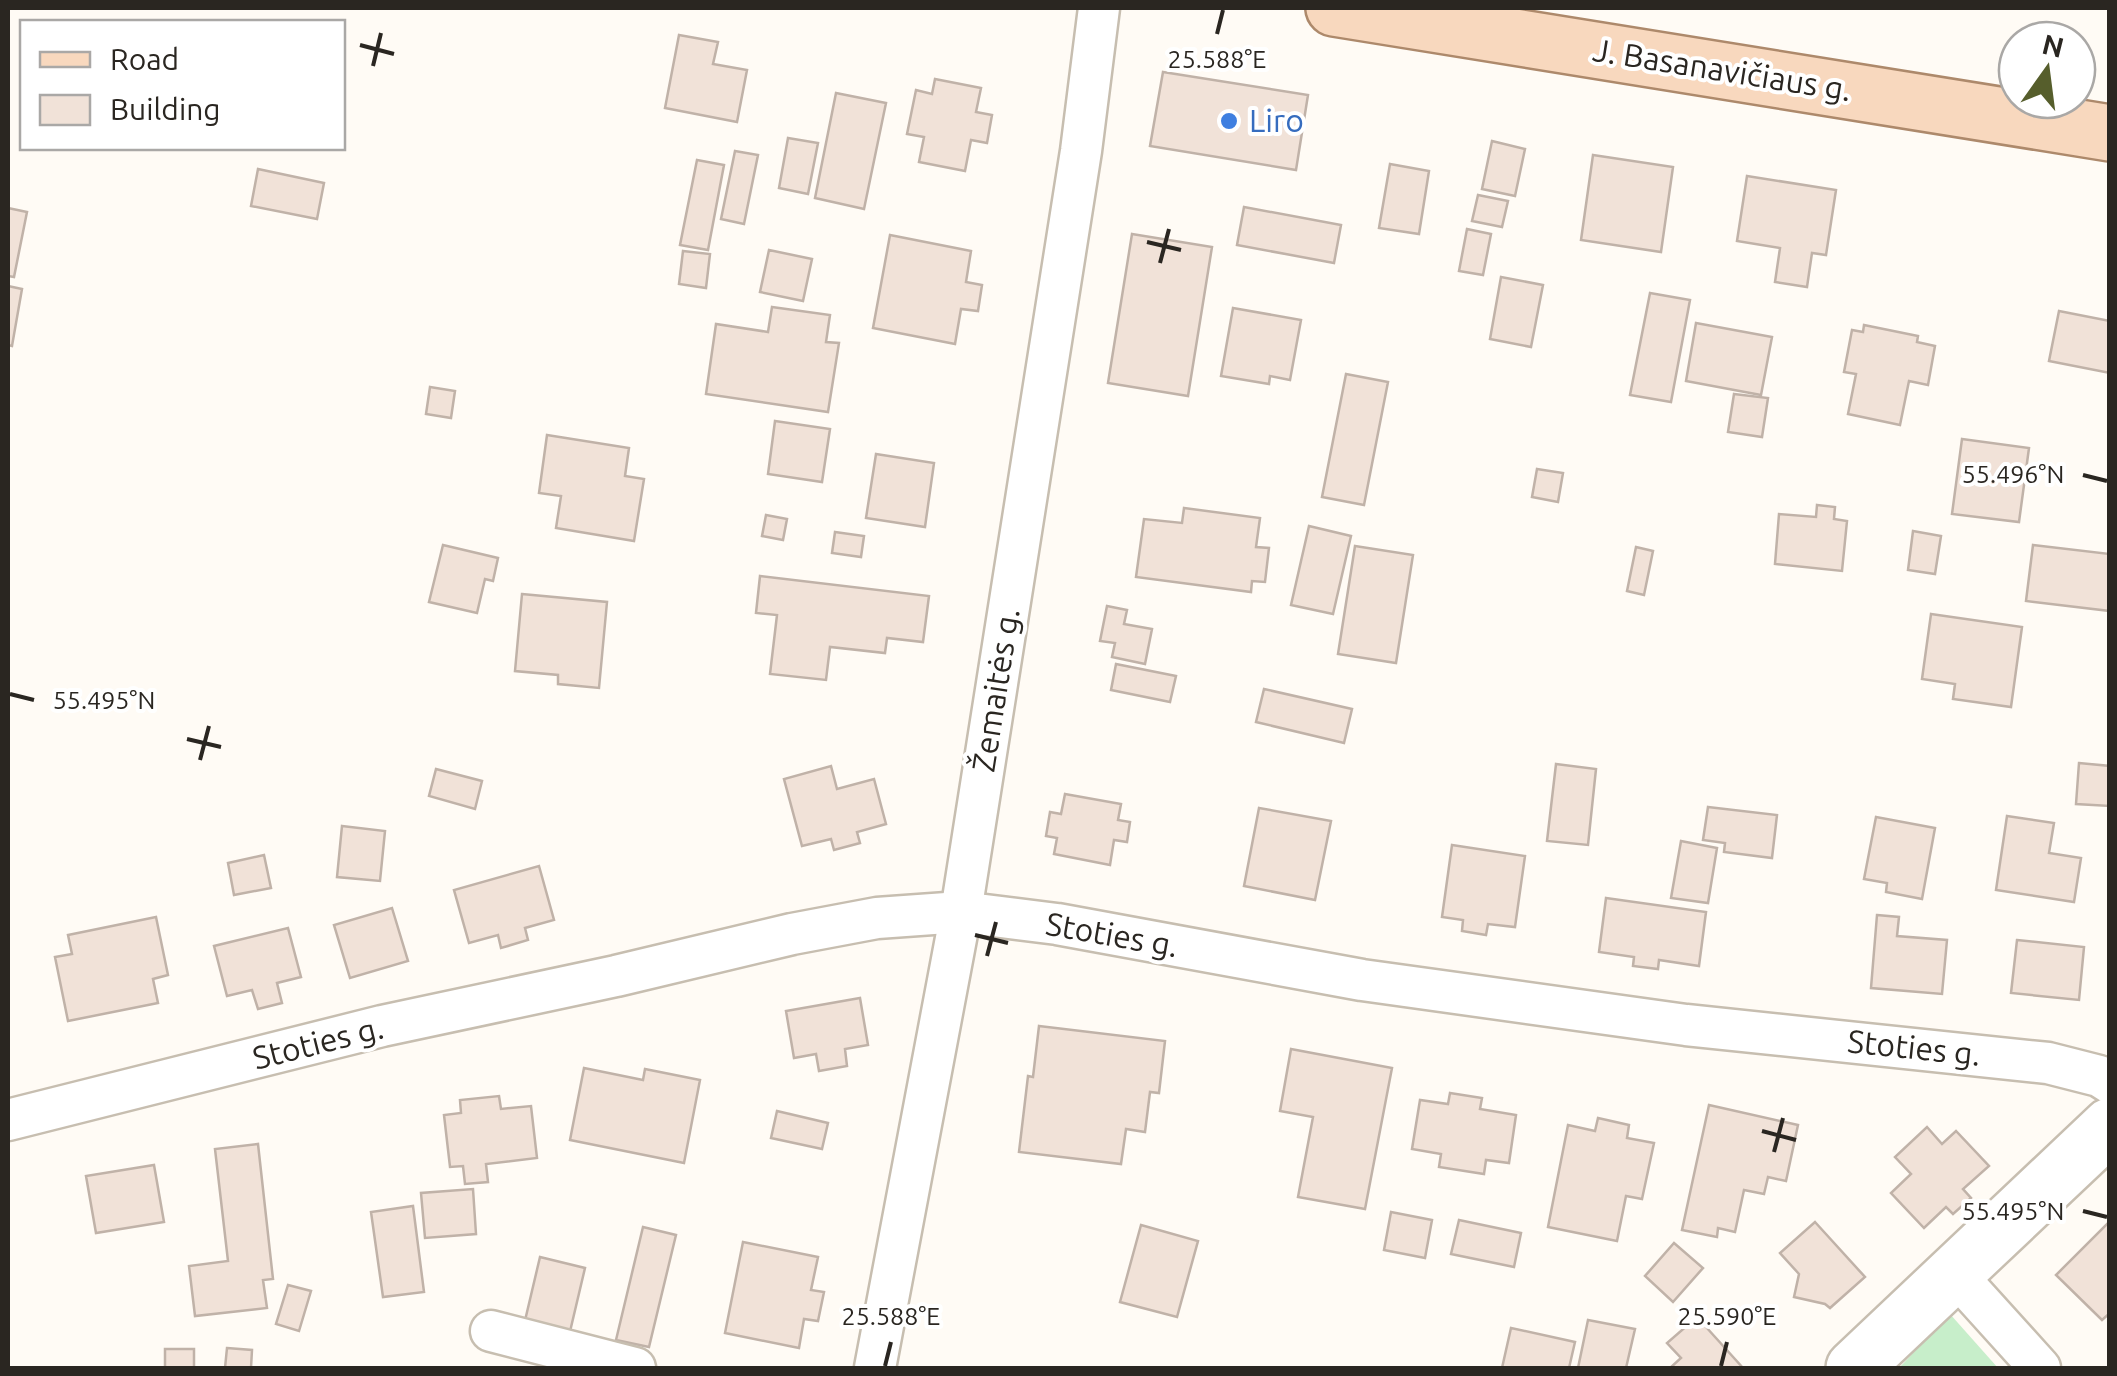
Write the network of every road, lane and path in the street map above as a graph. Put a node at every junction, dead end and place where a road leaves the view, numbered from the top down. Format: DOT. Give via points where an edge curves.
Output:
graph roads {
  1 [pos="1099,8"];
  2 [pos="1334,8"];
  3 [pos="2110,133"];
  4 [pos="962,912"];
  5 [pos="2110,1083"];
  6 [pos="8,1120"];
  7 [pos="2110,1126"];
  8 [pos="1955,1274"];
  9 [pos="491,1331"];
  10 [pos="635,1368"];
  11 [pos="875,1368"];
  12 [pos="1854,1368"];
  13 [pos="2040,1368"];
  1 -- 4 [label="street, Žemaitės g."];
  2 -- 3 [label="main road, J. Basanavičiaus g."];
  4 -- 5 [label="street, Stoties g." via="1362,980 1686,1024 2048,1062"];
  4 -- 6 [label="street, Stoties g." via="792,934 382,1026"];
  4 -- 11 [label="street, Žemaitės g."];
  7 -- 8 [label="street"];
  8 -- 12 [label="street"];
  8 -- 13 [label="street"];
  9 -- 10 [label="street"];
}
